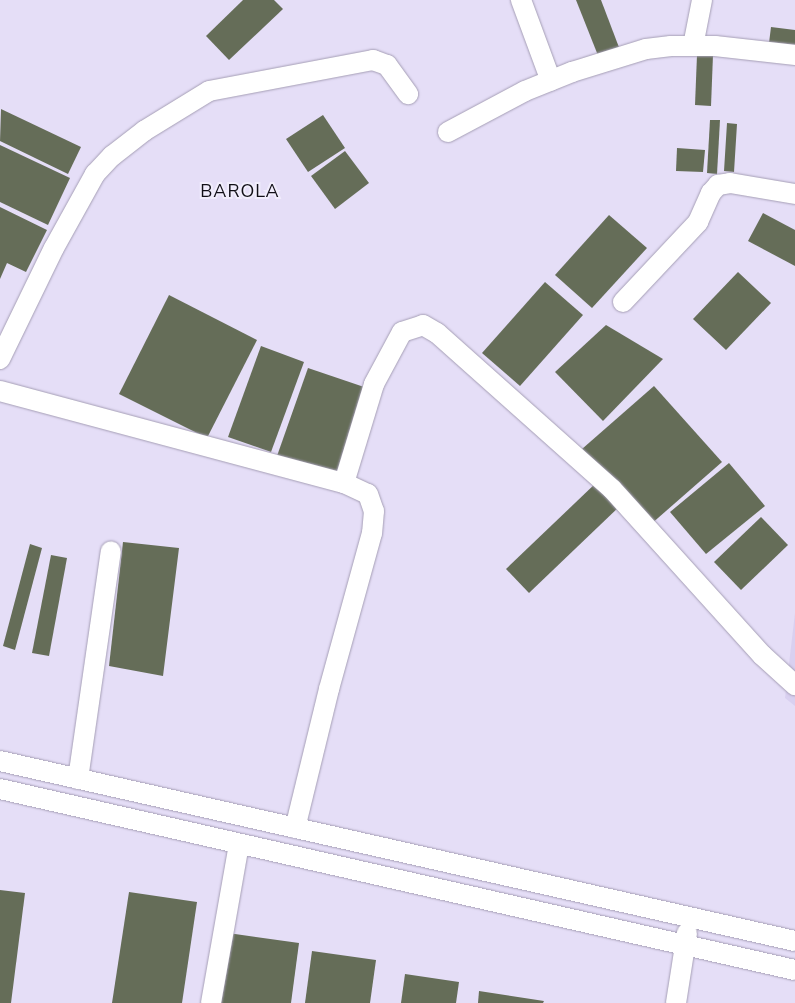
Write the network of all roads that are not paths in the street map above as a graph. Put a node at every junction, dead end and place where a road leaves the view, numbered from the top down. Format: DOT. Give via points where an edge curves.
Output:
graph roads {
  1 [pos="521,0"];
  2 [pos="702,0"];
  3 [pos="693,46"];
  4 [pos="795,55"];
  5 [pos="550,81"];
  6 [pos="408,94"];
  7 [pos="448,132"];
  8 [pos="795,194"];
  9 [pos="623,302"];
  10 [pos="0,358"];
  11 [pos="0,391"];
  12 [pos="344,483"];
  13 [pos="111,551"];
  14 [pos="795,685"];
  15 [pos="0,761"];
  16 [pos="78,779"];
  17 [pos="0,789"];
  18 [pos="295,828"];
  19 [pos="239,844"];
  20 [pos="689,917"];
  21 [pos="795,941"];
  22 [pos="685,945"];
  23 [pos="795,970"];
  24 [pos="212,1003"];
  25 [pos="676,1003"];
  1 -- 5 [label="street"];
  2 -- 3 [label="street"];
  3 -- 4 [label="street"];
  3 -- 5 [label="street" via="646,50"];
  5 -- 7 [label="street"];
  6 -- 10 [label="street" via="387,65 373,60 208,91 144,131 95,174"];
  8 -- 9 [label="street" via="730,183 718,185 698,222"];
  11 -- 12 [label="street"];
  12 -- 14 [label="street" via="374,384 402,332 424,325 438,333 612,489 762,655"];
  12 -- 18 [label="street" via="368,494 374,511 372,533"];
  13 -- 16 [label="street"];
  15 -- 16 [label="street"];
  16 -- 18 [label="street"];
  17 -- 19 [label="street"];
  18 -- 20 [label="street"];
  19 -- 22 [label="street"];
  19 -- 24 [label="street"];
  20 -- 21 [label="street"];
  20 -- 22 [label="street"];
  22 -- 23 [label="street"];
  22 -- 25 [label="street"];
}
